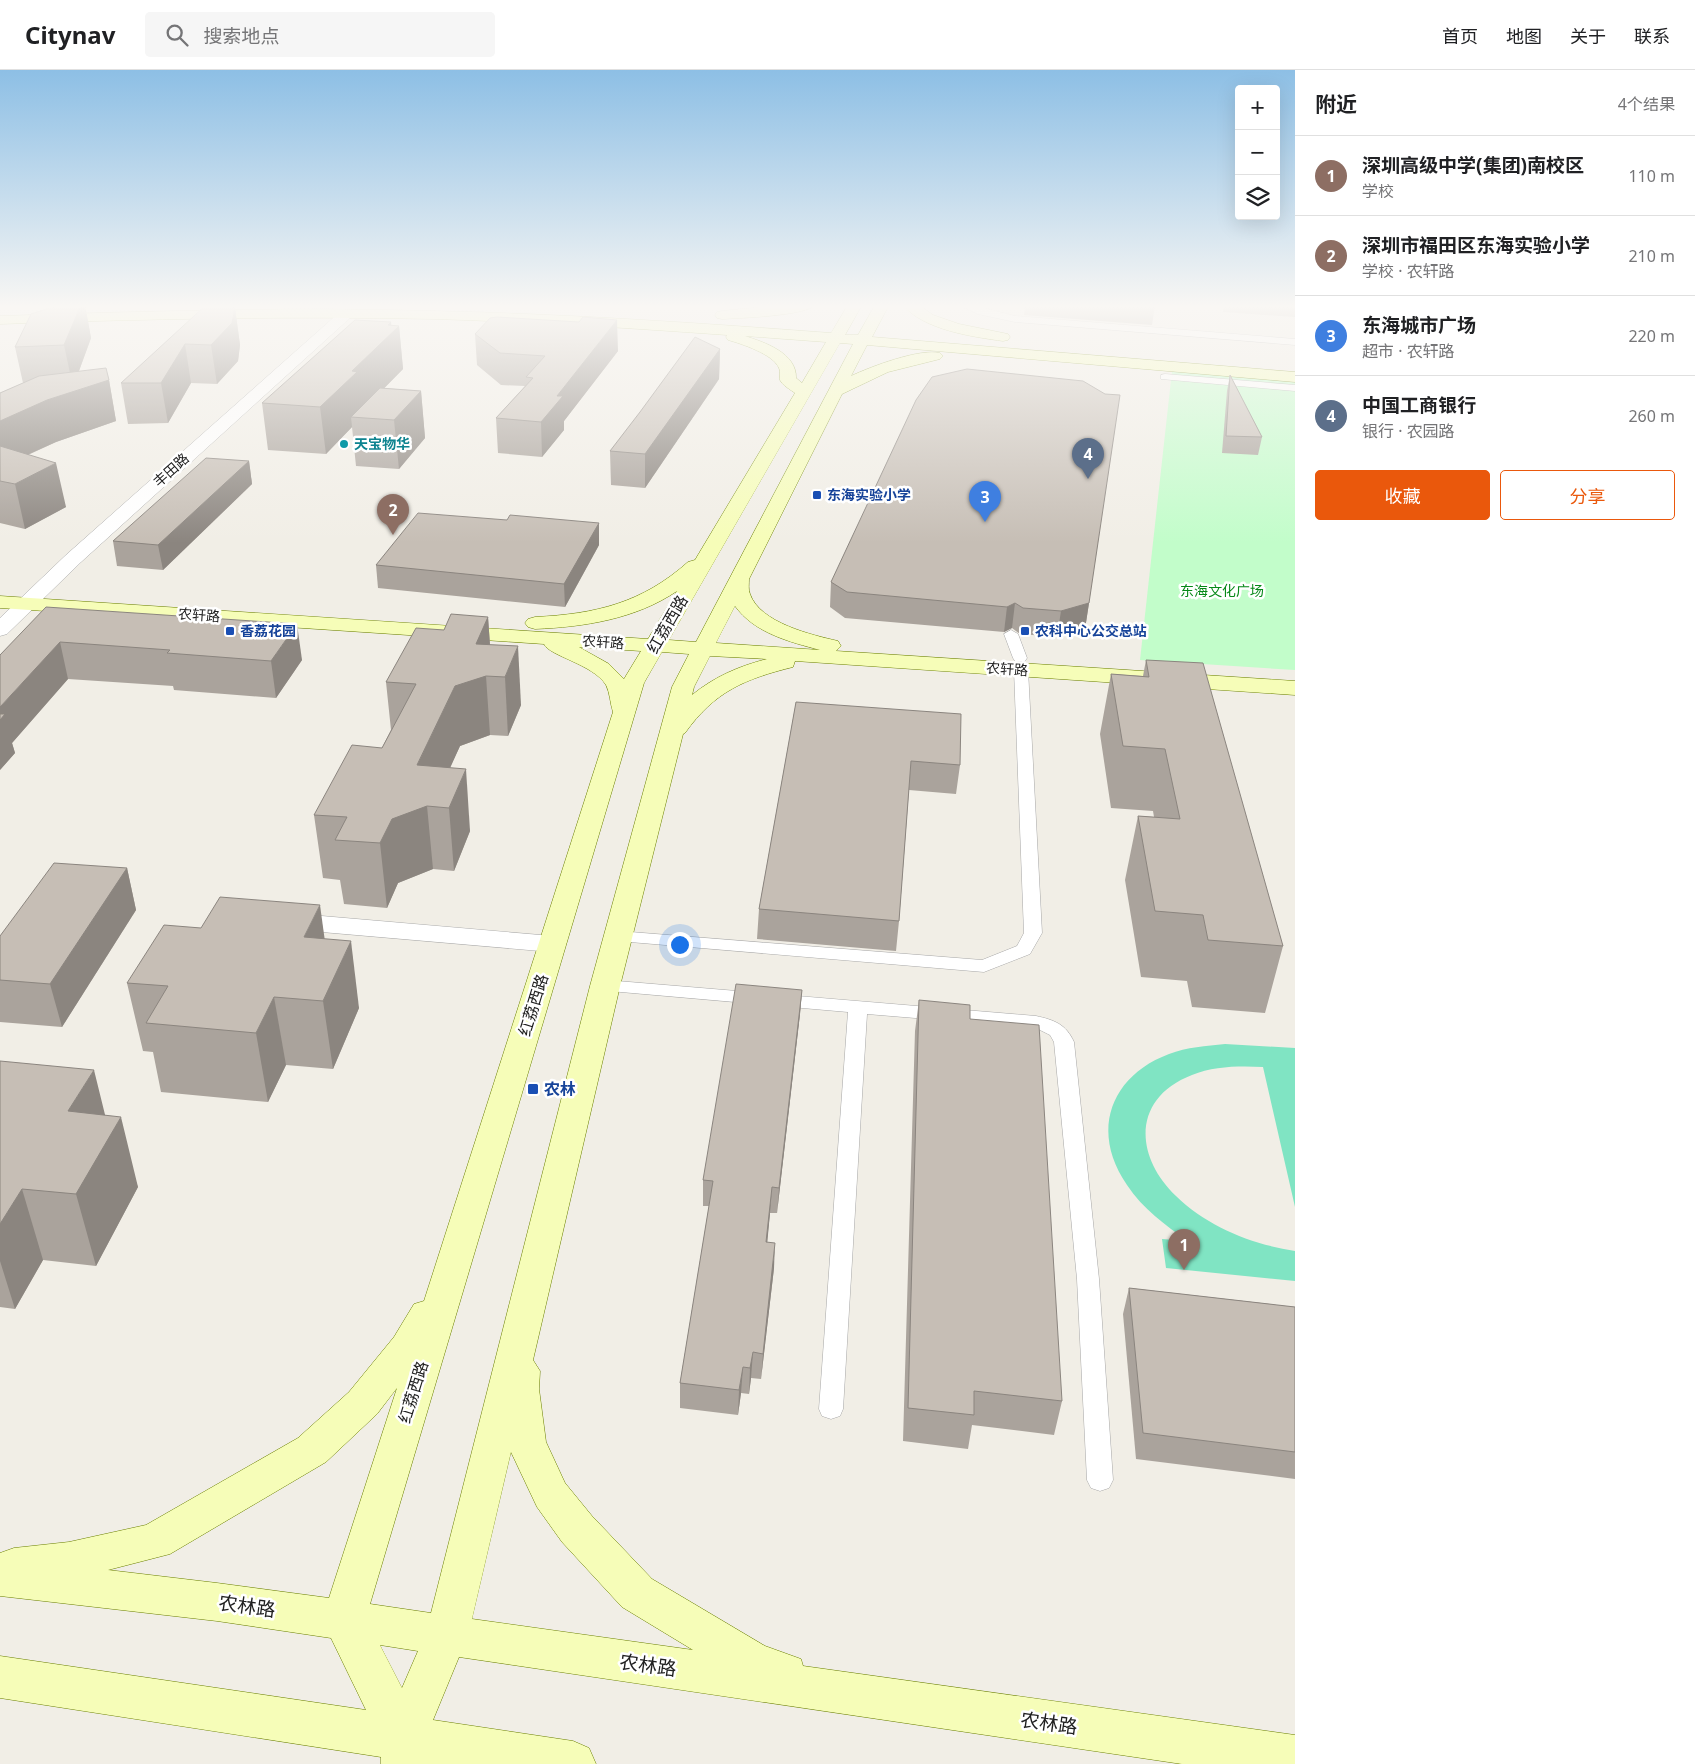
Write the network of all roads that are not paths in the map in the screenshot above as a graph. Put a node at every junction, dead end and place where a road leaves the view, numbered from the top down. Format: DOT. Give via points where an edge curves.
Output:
graph roads {
  1 [pos="268,384"];
  2 [pos="794,384"];
  3 [pos="809,384"];
  4 [pos="836,384"];
  5 [pos="847,384"];
  6 [pos="1248,384"];
  7 [pos="1295,388"];
  8 [pos="803,391"];
  9 [pos="834,392"];
  10 [pos="706,557"];
  11 [pos="739,579"];
  12 [pos="0,590"];
  13 [pos="33,598"];
  14 [pos="0,602"];
  15 [pos="0,630"];
  16 [pos="514,630"];
  17 [pos="1012,634"];
  18 [pos="658,640"];
  19 [pos="706,643"];
  20 [pos="829,652"];
  21 [pos="1021,664"];
  22 [pos="1295,675"];
  23 [pos="1295,688"];
  24 [pos="624,712"];
  25 [pos="669,740"];
  26 [pos="266,919"];
  27 [pos="618,936"];
  28 [pos="552,944"];
  29 [pos="605,986"];
  30 [pos="858,1007"];
  31 [pos="449,1276"];
  32 [pos="524,1322"];
  33 [pos="831,1410"];
  34 [pos="1100,1480"];
  35 [pos="0,1568"];
  36 [pos="0,1577"];
  37 [pos="344,1620"];
  38 [pos="447,1635"];
  39 [pos="0,1677"];
  40 [pos="831,1692"];
  41 [pos="404,1751"];
  42 [pos="1295,1758"];
  43 [pos="573,1764"];
  1 -- 13 [label="street, 丰田路"];
  2 -- 8 [label="main road"];
  3 -- 8 [label="main road, 红荔西路"];
  4 -- 9 [label="main road, 红荔西路"];
  5 -- 9 [label="main road"];
  6 -- 7 [label="lane"];
  8 -- 10 [label="main road, 红荔西路"];
  9 -- 11 [label="main road, 红荔西路"];
  10 -- 16 [label="main road" via="654,597 612,612"];
  10 -- 18 [label="main road, 红荔西路"];
  11 -- 19 [label="main road, 红荔西路"];
  11 -- 20 [label="main road" via="740,595 748,609 767,623"];
  12 -- 13 [label="main road, 农轩路"];
  13 -- 14 [label="main road, 农轩路"];
  13 -- 15 [label="street, 丰田路"];
  13 -- 16 [label="main road, 农轩路"];
  16 -- 18 [label="main road, 农轩路"];
  16 -- 24 [label="main road" via="570,650 607,673 620,691"];
  17 -- 21 [label="lane"];
  18 -- 19 [label="main road, 农轩路"];
  18 -- 24 [label="main road, 红荔西路" via="633,683"];
  19 -- 20 [label="main road, 农轩路"];
  19 -- 25 [label="main road, 红荔西路" via="683,687"];
  20 -- 21 [label="main road, 农轩路"];
  20 -- 25 [label="main road" via="764,666 716,686 693,706"];
  21 -- 22 [label="main road, 农轩路"];
  21 -- 23 [label="main road, 农轩路"];
  21 -- 27 [label="lane" via="1034,933 1024,950 984,966"];
  24 -- 28 [label="main road, 红荔西路"];
  25 -- 27 [label="main road, 红荔西路"];
  26 -- 28 [label="street"];
  27 -- 29 [label="main road, 红荔西路"];
  28 -- 31 [label="main road, 红荔西路"];
  29 -- 30 [label="lane"];
  29 -- 32 [label="main road, 红荔西路"];
  30 -- 33 [label="lane"];
  30 -- 34 [label="lane" via="1036,1022 1056,1028 1062,1034 1088,1279"];
  31 -- 35 [label="main road" via="396,1361 362,1403 312,1450 155,1541 69,1561"];
  31 -- 37 [label="main road, 红荔西路"];
  32 -- 38 [label="main road, 红荔西路"];
  32 -- 40 [label="main road" via="520,1389 526,1442 551,1495 577,1529 637,1593 751,1661"];
  36 -- 37 [label="main road, 农林路"];
  37 -- 38 [label="main road, 农林路"];
  37 -- 41 [label="main road"];
  38 -- 40 [label="main road, 农林路"];
  38 -- 41 [label="main road, 红荔西路"];
  39 -- 41 [label="main road"];
  40 -- 42 [label="main road, 农林路"];
  41 -- 43 [label="main road"];
}
